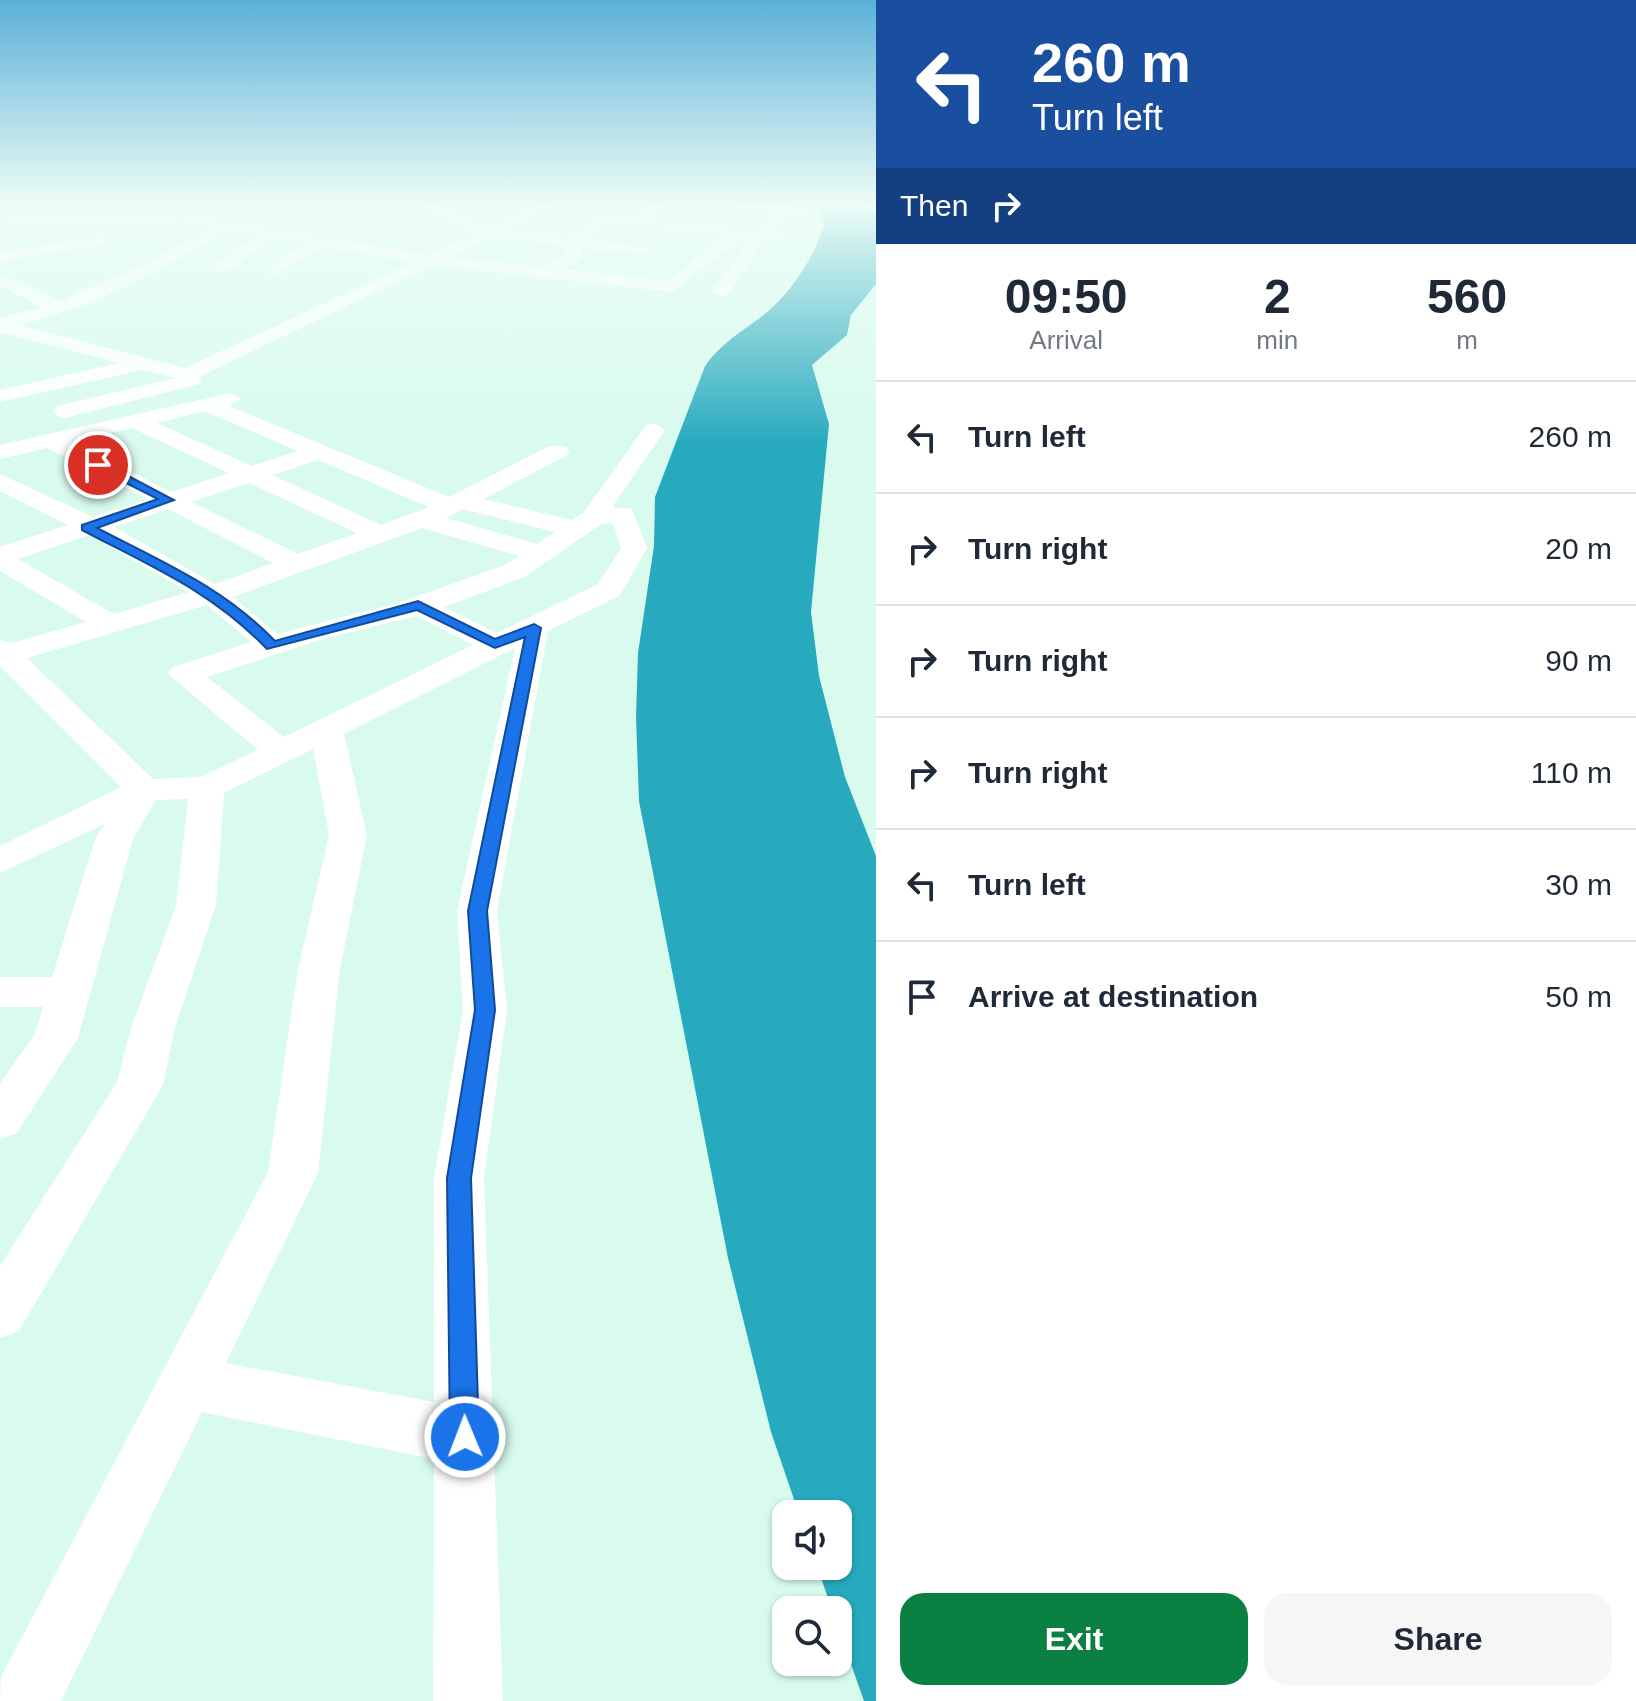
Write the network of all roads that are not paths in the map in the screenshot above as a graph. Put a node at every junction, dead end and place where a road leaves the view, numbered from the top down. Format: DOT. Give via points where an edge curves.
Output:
graph roads {
  1 [pos="13,285"];
  2 [pos="83,285"];
  3 [pos="110,285"];
  4 [pos="376,285"];
  5 [pos="726,285"];
  6 [pos="95,292"];
  7 [pos="721,292"];
  8 [pos="57,307"];
  9 [pos="0,325"];
  10 [pos="44,337"];
  11 [pos="0,347"];
  12 [pos="96,351"];
  13 [pos="55,360"];
  14 [pos="145,364"];
  15 [pos="187,375"];
  16 [pos="0,396"];
  17 [pos="44,416"];
  18 [pos="135,421"];
  19 [pos="654,430"];
  20 [pos="51,441"];
  21 [pos="321,451"];
  22 [pos="558,451"];
  23 [pos="0,452"];
  24 [pos="249,474"];
  25 [pos="0,481"];
  26 [pos="168,500"];
  27 [pos="454,504"];
  28 [pos="421,519"];
  29 [pos="585,523"];
  30 [pos="87,527"];
  31 [pos="380,534"];
  32 [pos="540,553"];
  33 [pos="0,558"];
  34 [pos="296,564"];
  35 [pos="214,594"];
  36 [pos="418,605"];
  37 [pos="111,624"];
  38 [pos="514,636"];
  39 [pos="272,646"];
  40 [pos="2,653"];
  41 [pos="326,729"];
  42 [pos="281,751"];
  43 [pos="207,788"];
  44 [pos="144,790"];
  45 [pos="0,861"];
  46 [pos="0,992"];
  47 [pos="71,992"];
  48 [pos="0,1120"];
  49 [pos="0,1314"];
  50 [pos="187,1382"];
  51 [pos="465,1437"];
  52 [pos="25,1701"];
  53 [pos="468,1701"];
  1 -- 8 [label="street"];
  2 -- 6 [label="street"];
  3 -- 6 [label="street"];
  4 -- 15 [label="street"];
  5 -- 7 [label="street"];
  6 -- 8 [label="street"];
  8 -- 9 [label="street"];
  9 -- 10 [label="street"];
  10 -- 11 [label="street"];
  10 -- 12 [label="street"];
  12 -- 13 [label="street"];
  12 -- 14 [label="street"];
  14 -- 15 [label="street"];
  14 -- 16 [label="street"];
  15 -- 17 [label="street" via="193,380"];
  18 -- 20 [label="street"];
  18 -- 21 [label="street" via="219,402"];
  18 -- 24 [label="street"];
  19 -- 29 [label="street"];
  20 -- 23 [label="street"];
  20 -- 26 [label="street"];
  21 -- 24 [label="street"];
  21 -- 27 [label="street"];
  22 -- 27 [label="street"];
  24 -- 26 [label="street"];
  24 -- 31 [label="street"];
  25 -- 30 [label="street"];
  26 -- 30 [label="street"];
  26 -- 34 [label="street"];
  27 -- 28 [label="street"];
  27 -- 29 [label="street"];
  28 -- 31 [label="street"];
  28 -- 32 [label="street"];
  29 -- 32 [label="street"];
  29 -- 38 [label="street" via="623,514 634,548 609,590"];
  30 -- 33 [label="street"];
  30 -- 35 [label="street"];
  31 -- 34 [label="street"];
  32 -- 36 [label="street" via="515,571"];
  33 -- 37 [label="street"];
  34 -- 35 [label="street"];
  35 -- 37 [label="street"];
  35 -- 39 [label="street"];
  36 -- 38 [label="street"];
  36 -- 39 [label="street"];
  37 -- 40 [label="street"];
  38 -- 41 [label="street"];
  38 -- 51 [label="street" via="477,911 485,1010 459,1178"];
  39 -- 42 [label="street" via="184,674"];
  40 -- 44 [label="street"];
  41 -- 42 [label="street"];
  41 -- 50 [label="street" via="348,835 319,969 293,1173"];
  42 -- 43 [label="street"];
  43 -- 44 [label="street"];
  43 -- 49 [label="street" via="196,905 153,1028 140,1085"];
  44 -- 45 [label="street"];
  44 -- 47 [label="street" via="114,839"];
  46 -- 47 [label="street"];
  47 -- 48 [label="street" via="56,1038"];
  50 -- 51 [label="street"];
  50 -- 52 [label="street"];
  51 -- 53 [label="street"];
}
